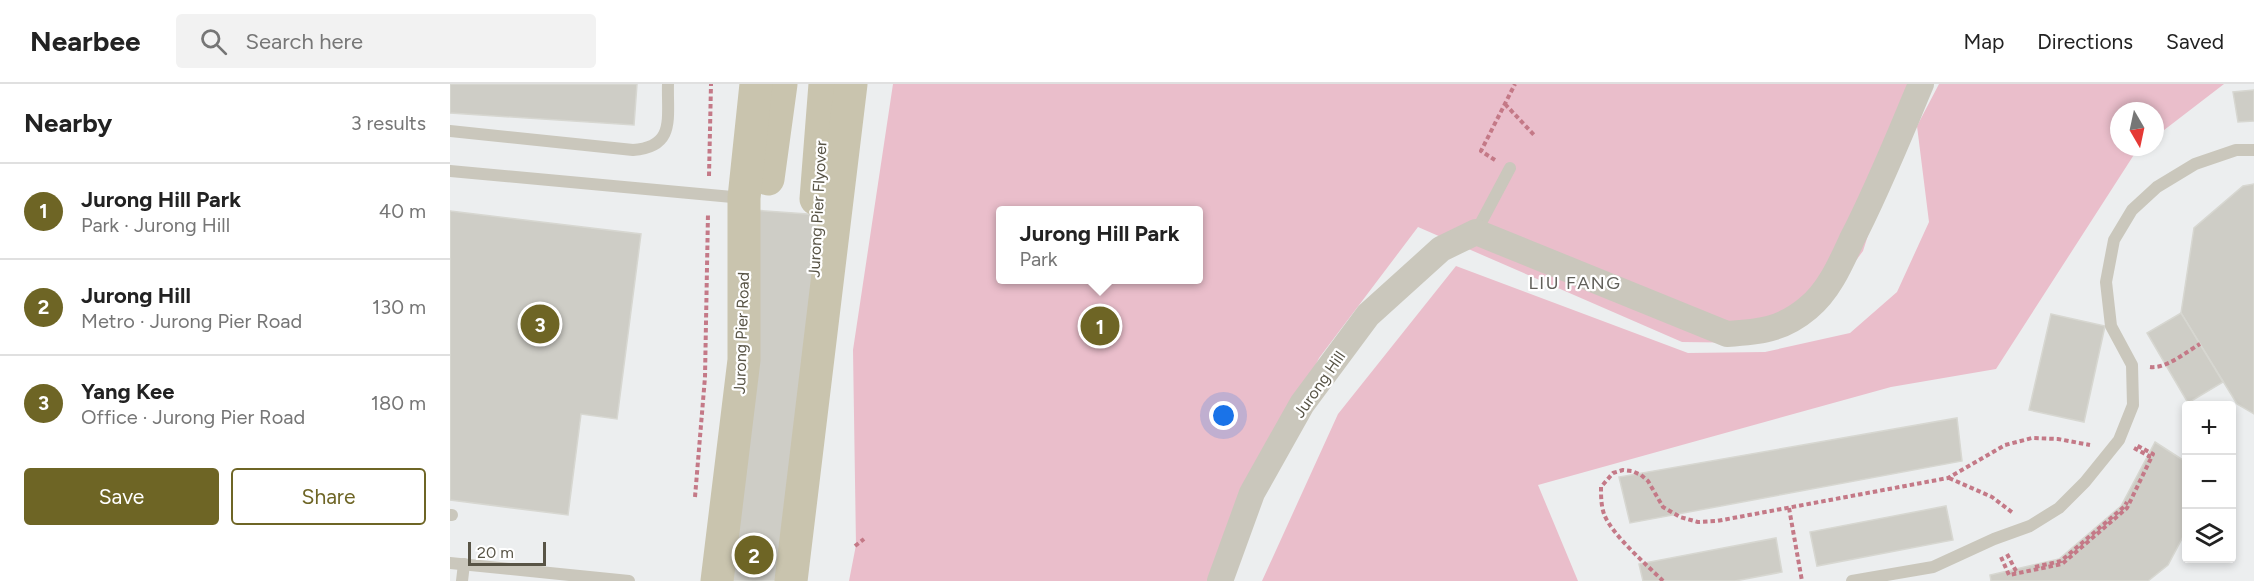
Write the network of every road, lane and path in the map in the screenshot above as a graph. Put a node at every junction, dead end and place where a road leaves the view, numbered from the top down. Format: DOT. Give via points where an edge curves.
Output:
graph roads {
  1 [pos="668,84"];
  2 [pos="711,84"];
  3 [pos="756,84"];
  4 [pos="781,84"];
  5 [pos="825,84"];
  6 [pos="851,84"];
  7 [pos="1515,84"];
  8 [pos="1922,84"];
  9 [pos="1505,104"];
  10 [pos="450,132"];
  11 [pos="1534,135"];
  12 [pos="2254,150"];
  13 [pos="1510,168"];
  14 [pos="450,171"];
  15 [pos="708,195"];
  16 [pos="744,198"];
  17 [pos="1476,232"];
  18 [pos="2200,344"];
  19 [pos="744,360"];
  20 [pos="2132,365"];
  21 [pos="816,370"];
  22 [pos="2115,444"];
  23 [pos="2153,454"];
  24 [pos="1948,478"];
  25 [pos="695,502"];
  26 [pos="1789,508"];
  27 [pos="2030,526"];
  28 [pos="1998,538"];
  29 [pos="864,539"];
  30 [pos="855,546"];
  31 [pos="450,563"];
  32 [pos="464,564"];
  33 [pos="2009,575"];
  34 [pos="462,581"];
  35 [pos="629,581"];
  36 [pos="717,581"];
  37 [pos="791,581"];
  38 [pos="1220,581"];
  39 [pos="1663,581"];
  40 [pos="1803,581"];
  41 [pos="1852,581"];
  1 -- 10 [label="lane" via="667,127 658,144 648,149"];
  2 -- 15 [label="path"];
  3 -- 16 [label="main road, Jurong Pier Road"];
  4 -- 19 [label="main road"];
  5 -- 21 [label="main road, Jurong Pier Flyover" via="811,251"];
  6 -- 21 [label="main road"];
  7 -- 9 [label="path"];
  8 -- 17 [label="street" via="1834,276 1809,308 1764,331 1727,334"];
  9 -- 11 [label="path"];
  9 -- 13 [label="path" via="1481,151"];
  12 -- 20 [label="lane" via="2236,150 2194,164 2157,187 2132,210 2114,240 2106,282 2111,326"];
  13 -- 17 [label="lane"];
  14 -- 15 [label="lane"];
  15 -- 16 [label="lane"];
  15 -- 25 [label="path" via="705,377"];
  16 -- 19 [label="main road, Jurong Pier Road"];
  17 -- 38 [label="street, Jurong Hill" via="1441,249 1368,315 1302,404 1252,493"];
  18 -- 20 [label="path" via="2156,368"];
  19 -- 36 [label="main road, Jurong Pier Road"];
  20 -- 22 [label="lane" via="2133,405"];
  21 -- 37 [label="main road"];
  22 -- 24 [label="path" via="2032,438 2005,445"];
  22 -- 27 [label="lane" via="2059,508"];
  22 -- 28 [label="path" via="2150,456 2125,506 2061,561 2016,572"];
  23 -- 33 [label="path" via="2127,508 2062,564"];
  24 -- 26 [label="path"];
  24 -- 27 [label="path" via="1992,497"];
  26 -- 39 [label="path" via="1698,522 1663,507 1641,475 1623,470 1613,473 1601,487 1605,516"];
  26 -- 40 [label="path"];
  27 -- 28 [label="lane"];
  28 -- 41 [label="lane" via="1933,567"];
  29 -- 30 [label="path"];
  31 -- 32 [label="lane"];
  32 -- 34 [label="lane"];
  32 -- 35 [label="lane"];
}
